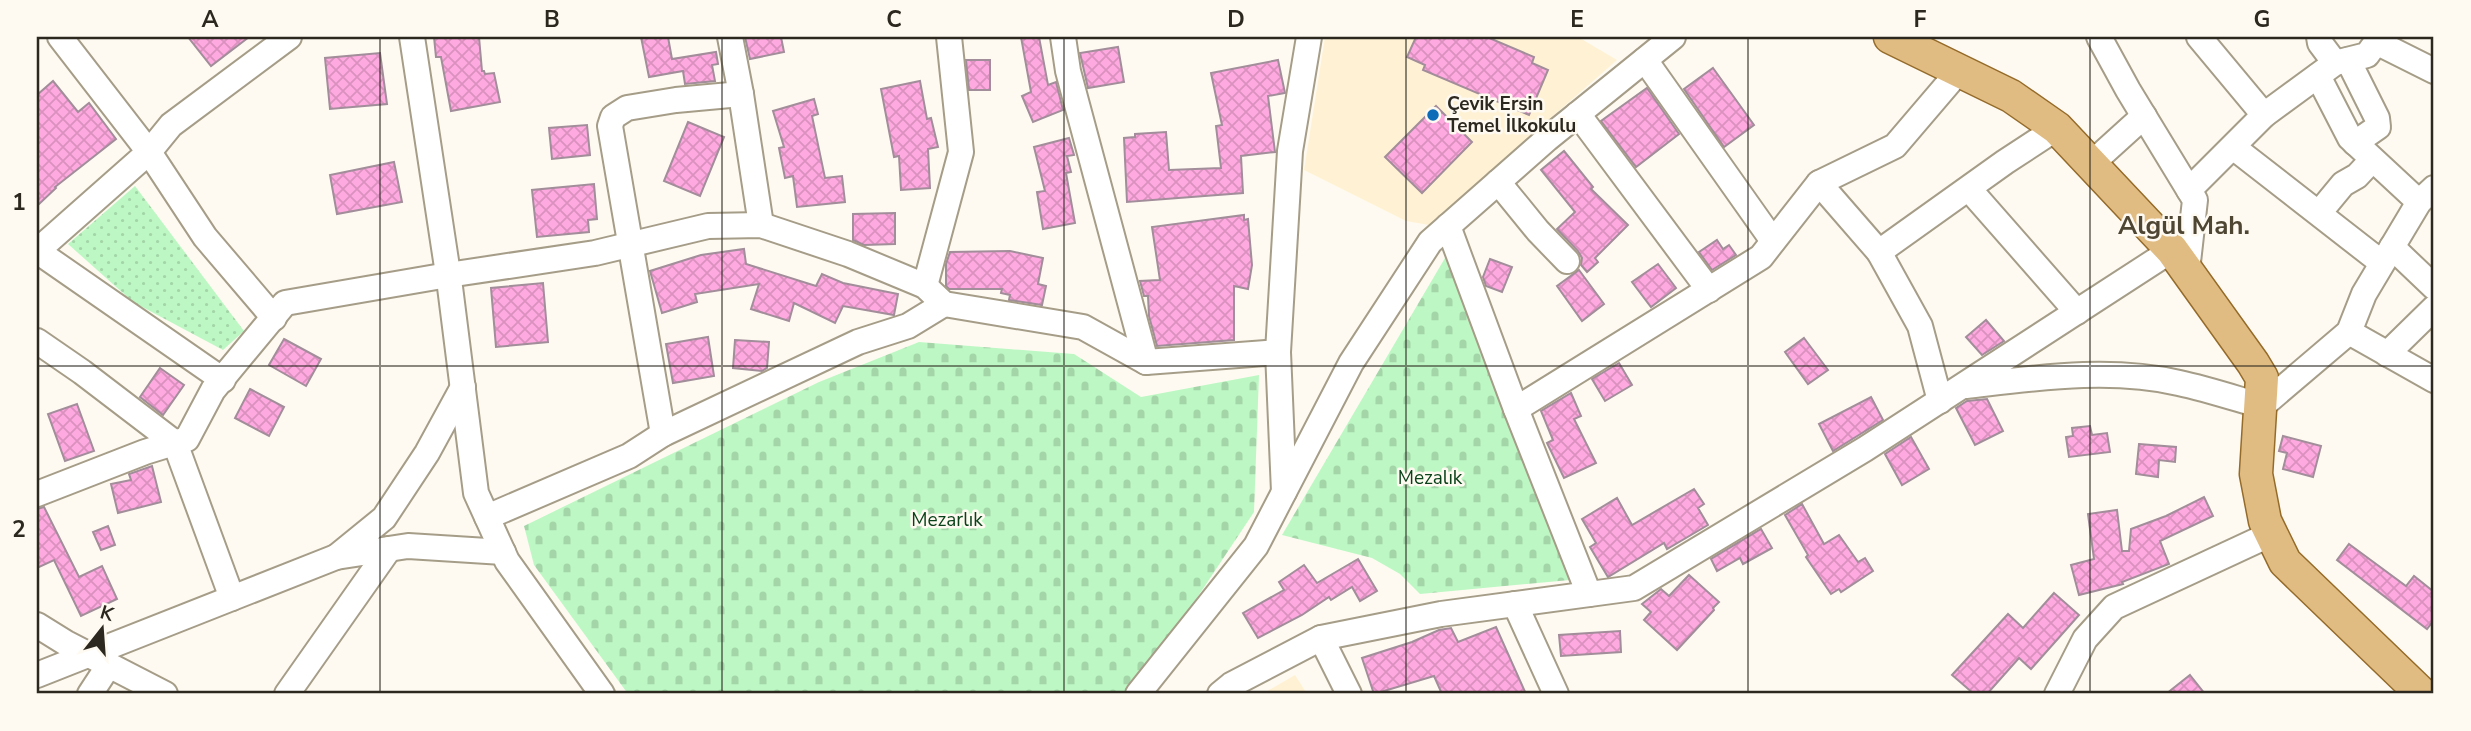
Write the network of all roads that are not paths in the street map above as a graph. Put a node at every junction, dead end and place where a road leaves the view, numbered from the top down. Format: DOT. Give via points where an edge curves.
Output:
graph roads {
  1 [pos="60,37"];
  2 [pos="287,37"];
  3 [pos="412,37"];
  4 [pos="730,37"];
  5 [pos="949,37"];
  6 [pos="1063,37"];
  7 [pos="1309,37"];
  8 [pos="1673,37"];
  9 [pos="2099,37"];
  10 [pos="2199,37"];
  11 [pos="2319,37"];
  12 [pos="1895,38"];
  13 [pos="2378,39"];
  14 [pos="1645,60"];
  15 [pos="2334,66"];
  16 [pos="1959,71"];
  17 [pos="2434,71"];
  18 [pos="741,94"];
  19 [pos="1578,114"];
  20 [pos="2264,115"];
  21 [pos="2144,116"];
  22 [pos="2057,128"];
  23 [pos="2232,147"];
  24 [pos="2364,151"];
  25 [pos="149,152"];
  26 [pos="2091,164"];
  27 [pos="1498,182"];
  28 [pos="1819,183"];
  29 [pos="1969,189"];
  30 [pos="2189,190"];
  31 [pos="2427,195"];
  32 [pos="2319,213"];
  33 [pos="761,225"];
  34 [pos="1448,226"];
  35 [pos="1773,241"];
  36 [pos="632,244"];
  37 [pos="37,251"];
  38 [pos="1879,252"];
  39 [pos="2387,255"];
  40 [pos="1567,261"];
  41 [pos="2179,261"];
  42 [pos="448,275"];
  43 [pos="925,286"];
  44 [pos="2434,287"];
  45 [pos="1709,290"];
  46 [pos="944,304"];
  47 [pos="2434,308"];
  48 [pos="2077,312"];
  49 [pos="274,318"];
  50 [pos="2349,332"];
  51 [pos="37,341"];
  52 [pos="1278,352"];
  53 [pos="2387,354"];
  54 [pos="1146,362"];
  55 [pos="223,380"];
  56 [pos="2434,380"];
  57 [pos="463,387"];
  58 [pos="1961,387"];
  59 [pos="1940,401"];
  60 [pos="2262,406"];
  61 [pos="1516,409"];
  62 [pos="663,434"];
  63 [pos="175,443"];
  64 [pos="1284,492"];
  65 [pos="37,494"];
  66 [pos="487,517"];
  67 [pos="2272,534"];
  68 [pos="388,549"];
  69 [pos="503,552"];
  70 [pos="336,556"];
  71 [pos="1589,594"];
  72 [pos="232,598"];
  73 [pos="1515,604"];
  74 [pos="37,625"];
  75 [pos="1321,638"];
  76 [pos="99,660"];
  77 [pos="37,675"];
  78 [pos="90,694"];
  79 [pos="164,694"];
  80 [pos="287,694"];
  81 [pos="602,694"];
  82 [pos="1138,694"];
  83 [pos="1220,694"];
  84 [pos="1349,694"];
  85 [pos="1556,694"];
  86 [pos="2057,694"];
  87 [pos="2423,694"];
  1 -- 25 [label="street"];
  2 -- 25 [label="street" via="170,125"];
  3 -- 42 [label="street"];
  4 -- 18 [label="street"];
  5 -- 43 [label="street" via="961,152"];
  6 -- 54 [label="street" via="1068,71"];
  7 -- 52 [label="street" via="1290,151"];
  8 -- 14 [label="street"];
  9 -- 21 [label="street"];
  10 -- 20 [label="street"];
  11 -- 15 [label="street"];
  12 -- 16 [label="main road"];
  13 -- 15 [label="street" via="2367,55"];
  13 -- 17 [label="street"];
  14 -- 19 [label="street"];
  14 -- 35 [label="street"];
  15 -- 20 [label="street"];
  15 -- 24 [label="street" via="2350,138"];
  15 -- 24 [label="street" via="2377,118 2378,127"];
  16 -- 22 [label="main road" via="2011,96"];
  16 -- 28 [label="street" via="1895,146"];
  18 -- 33 [label="street"];
  18 -- 36 [label="street" via="626,108 613,117 610,126"];
  19 -- 27 [label="street"];
  19 -- 45 [label="street"];
  20 -- 23 [label="street"];
  21 -- 26 [label="street"];
  21 -- 30 [label="street"];
  22 -- 26 [label="main road"];
  22 -- 29 [label="street"];
  23 -- 30 [label="street"];
  23 -- 32 [label="street"];
  24 -- 31 [label="street"];
  24 -- 32 [label="street" via="2357,176 2343,184"];
  25 -- 37 [label="street"];
  25 -- 49 [label="street" via="205,237"];
  26 -- 41 [label="main road"];
  27 -- 34 [label="street"];
  27 -- 40 [label="street"];
  28 -- 35 [label="street"];
  28 -- 38 [label="street"];
  29 -- 38 [label="street"];
  29 -- 48 [label="street"];
  30 -- 41 [label="street" via="2195,200"];
  31 -- 39 [label="street"];
  32 -- 39 [label="street"];
  33 -- 36 [label="street" via="709,226"];
  33 -- 43 [label="street"];
  34 -- 61 [label="street"];
  34 -- 64 [label="street" via="1430,242 1351,363"];
  35 -- 45 [label="street" via="1761,257"];
  36 -- 42 [label="street"];
  36 -- 62 [label="street"];
  37 -- 55 [label="street"];
  38 -- 59 [label="street" via="1920,326"];
  39 -- 44 [label="street"];
  39 -- 50 [label="street"];
  41 -- 48 [label="street"];
  41 -- 60 [label="main road" via="2258,370"];
  42 -- 49 [label="street" via="285,303"];
  42 -- 57 [label="street"];
  43 -- 46 [label="street"];
  45 -- 61 [label="street"];
  46 -- 54 [label="street" via="1083,327"];
  46 -- 62 [label="street" via="908,326 858,342"];
  47 -- 53 [label="street"];
  48 -- 58 [label="street"];
  49 -- 55 [label="street"];
  50 -- 53 [label="street"];
  50 -- 60 [label="street"];
  51 -- 63 [label="street"];
  52 -- 54 [label="street"];
  52 -- 64 [label="street"];
  53 -- 56 [label="street"];
  55 -- 63 [label="street" via="187,439"];
  57 -- 66 [label="street" via="476,493"];
  57 -- 70 [label="street" via="384,518"];
  58 -- 59 [label="street"];
  58 -- 60 [label="street" via="2066,374 2132,376 2179,382"];
  59 -- 71 [label="street" via="1634,588"];
  60 -- 67 [label="main road" via="2256,474 2264,521"];
  61 -- 71 [label="street"];
  62 -- 66 [label="street" via="629,456"];
  63 -- 65 [label="street"];
  63 -- 72 [label="street"];
  64 -- 82 [label="street" via="1256,546"];
  66 -- 69 [label="street"];
  67 -- 86 [label="street" via="2114,607 2085,639"];
  67 -- 87 [label="main road" via="2285,562"];
  68 -- 69 [label="street" via="408,546"];
  68 -- 70 [label="street"];
  68 -- 80 [label="street"];
  69 -- 81 [label="street"];
  70 -- 72 [label="street"];
  71 -- 73 [label="street"];
  72 -- 76 [label="street"];
  73 -- 75 [label="street"];
  73 -- 85 [label="street"];
  74 -- 76 [label="street"];
  75 -- 83 [label="street"];
  75 -- 84 [label="street"];
  76 -- 77 [label="street"];
  76 -- 78 [label="street"];
  76 -- 79 [label="street"];
}
